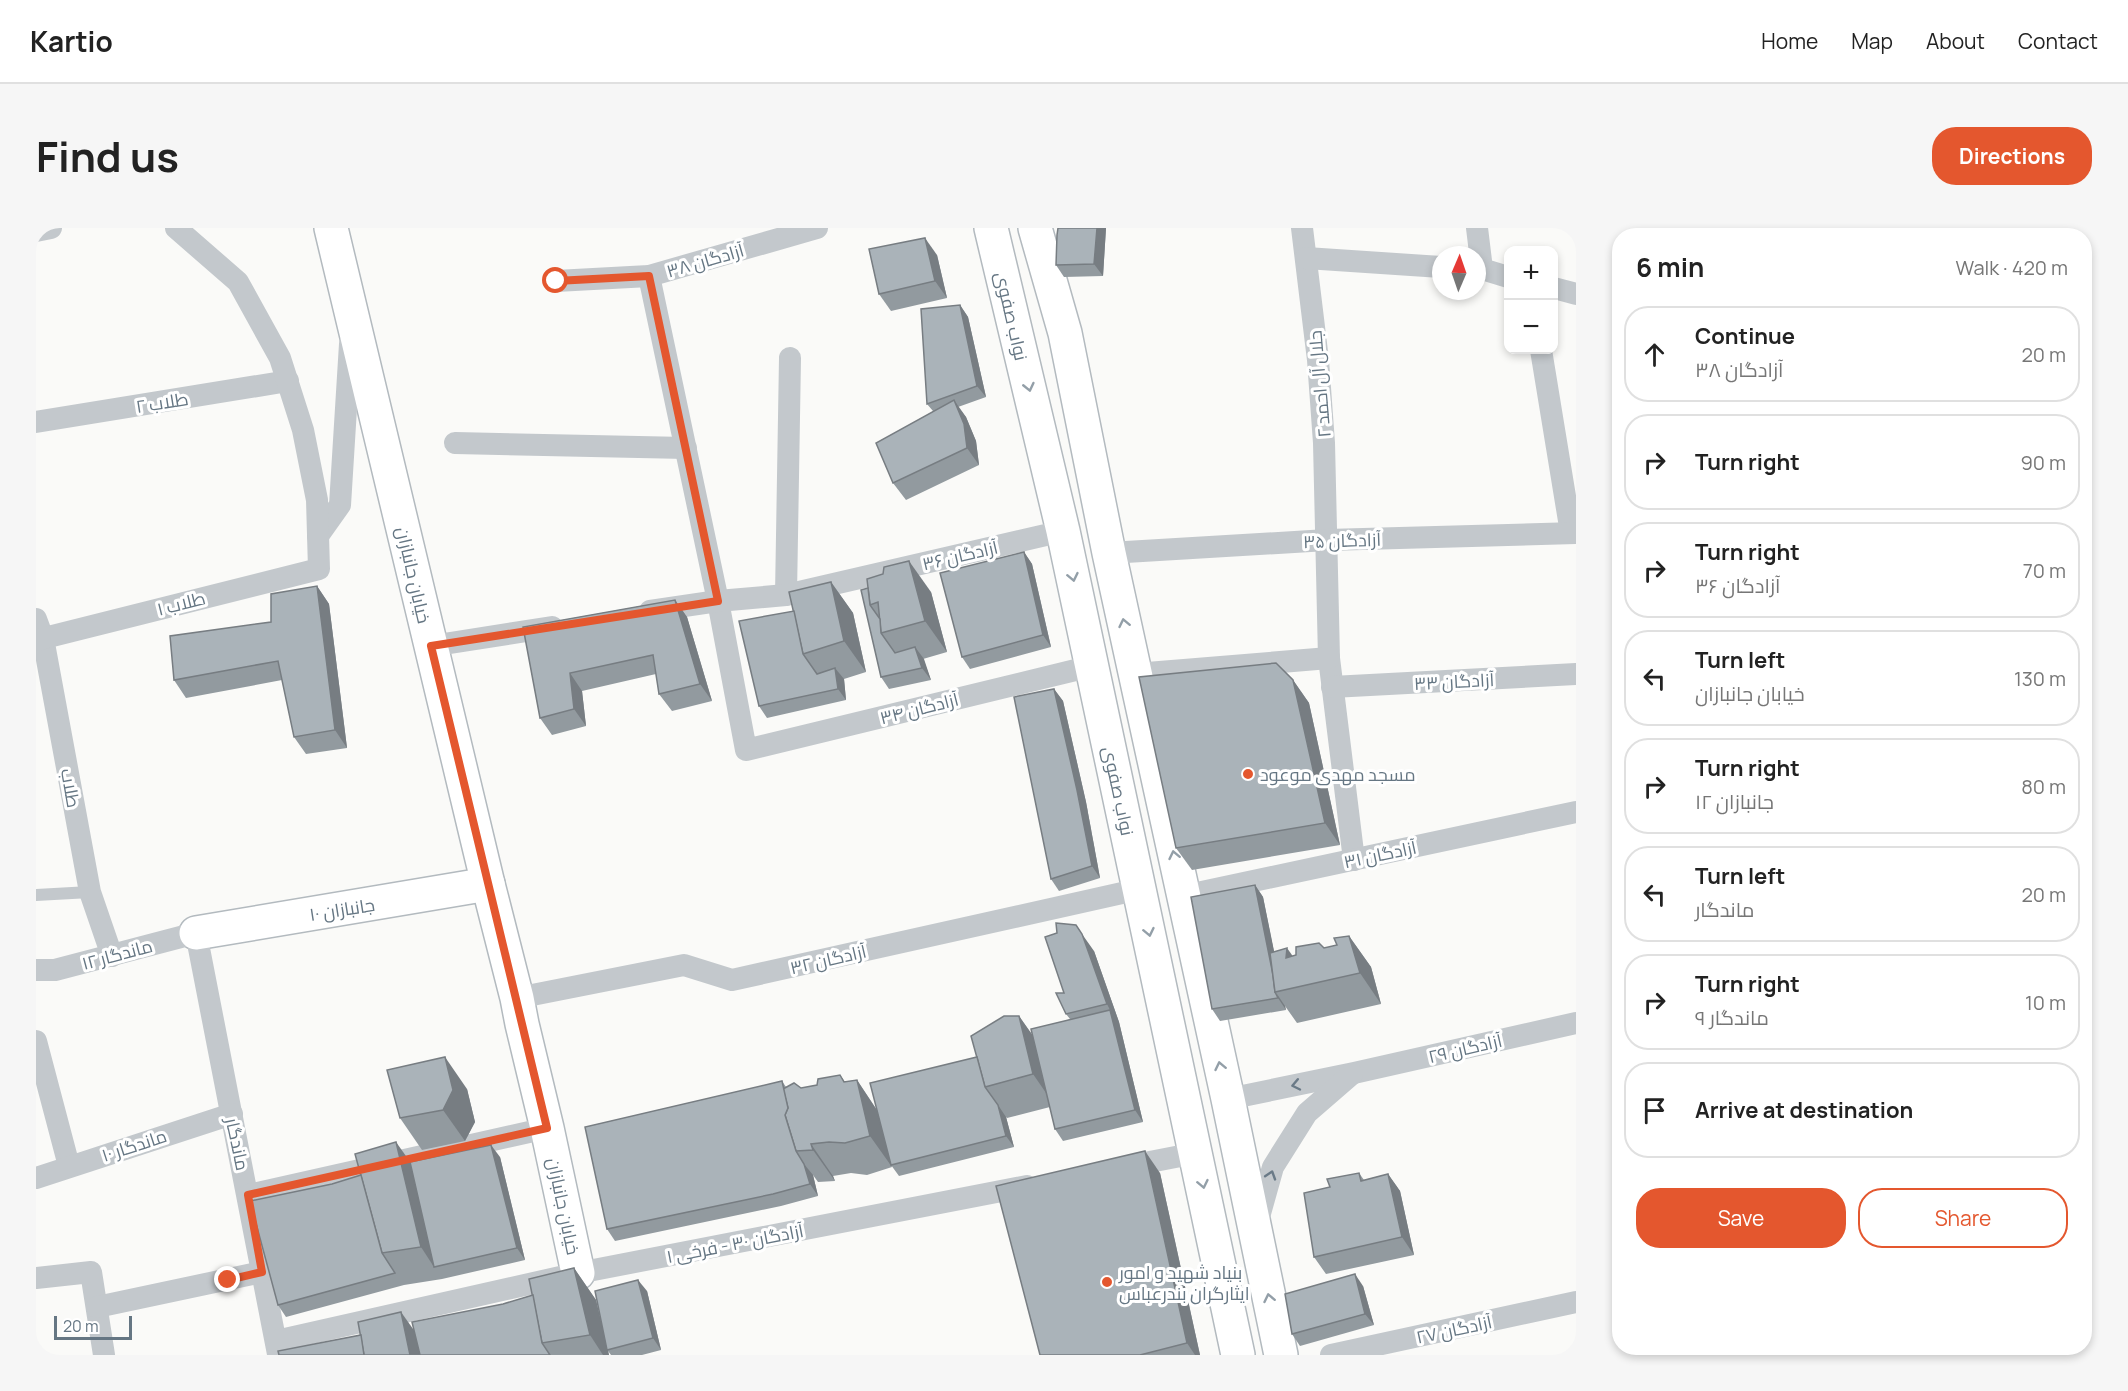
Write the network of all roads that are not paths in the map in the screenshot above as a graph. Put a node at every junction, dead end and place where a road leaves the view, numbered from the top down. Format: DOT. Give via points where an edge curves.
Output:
graph roads {
  1 [pos="51,228"];
  2 [pos="176,228"];
  3 [pos="331,228"];
  4 [pos="817,228"];
  5 [pos="991,228"];
  6 [pos="1035,228"];
  7 [pos="1302,228"];
  8 [pos="1477,228"];
  9 [pos="36,231"];
  10 [pos="1478,246"];
  11 [pos="1306,258"];
  12 [pos="1432,266"];
  13 [pos="1486,271"];
  14 [pos="649,276"];
  15 [pos="1504,276"];
  16 [pos="556,281"];
  17 [pos="1558,289"];
  18 [pos="1576,294"];
  19 [pos="352,316"];
  20 [pos="1542,354"];
  21 [pos="790,358"];
  22 [pos="288,381"];
  23 [pos="36,422"];
  24 [pos="455,443"];
  25 [pos="686,448"];
  26 [pos="1063,531"];
  27 [pos="1573,533"];
  28 [pos="318,536"];
  29 [pos="1327,540"];
  30 [pos="1109,553"];
  31 [pos="786,595"];
  32 [pos="718,601"];
  33 [pos="626,615"];
  34 [pos="569,624"];
  35 [pos="38,632"];
  36 [pos="431,646"];
  37 [pos="1329,658"];
  38 [pos="1092,666"];
  39 [pos="1135,674"];
  40 [pos="1576,674"];
  41 [pos="1332,687"];
  42 [pos="1576,812"];
  43 [pos="1354,860"];
  44 [pos="488,884"];
  45 [pos="1140,889"];
  46 [pos="90,891"];
  47 [pos="36,895"];
  48 [pos="1183,896"];
  49 [pos="196,933"];
  50 [pos="112,956"];
  51 [pos="36,970"];
  52 [pos="517,998"];
  53 [pos="1576,1023"];
  54 [pos="36,1041"];
  55 [pos="1354,1073"];
  56 [pos="1227,1099"];
  57 [pos="232,1114"];
  58 [pos="547,1128"];
  59 [pos="1196,1153"];
  60 [pos="69,1166"];
  61 [pos="1103,1172"];
  62 [pos="36,1178"];
  63 [pos="1045,1183"];
  64 [pos="248,1195"];
  65 [pos="1255,1231"];
  66 [pos="262,1272"];
  67 [pos="578,1274"];
  68 [pos="36,1275"];
  69 [pos="1576,1302"];
  70 [pos="97,1307"];
  71 [pos="277,1348"];
  72 [pos="104,1355"];
  73 [pos="1238,1355"];
  74 [pos="1281,1355"];
  75 [pos="1331,1355"];
  1 -- 9 [label="street"];
  2 -- 22 [label="street" via="238,282 280,357"];
  3 -- 19 [label="main road, خیابان جانبازان"];
  4 -- 14 [label="street, آزادگان ۳۸"];
  5 -- 26 [label="main road, نواب صفوی, one-way"];
  6 -- 30 [label="main road" via="1065,333"];
  7 -- 11 [label="street, جلال آل احمد ۲"];
  8 -- 10 [label="street"];
  11 -- 12 [label="street"];
  11 -- 29 [label="street, جلال آل احمد ۲" via="1320,384"];
  13 -- 15 [label="street"];
  14 -- 16 [label="street, آزادگان ۳۸"];
  14 -- 25 [label="street"];
  17 -- 18 [label="street"];
  19 -- 28 [label="street" via="340,505"];
  19 -- 36 [label="main road, خیابان جانبازان"];
  20 -- 27 [label="street"];
  21 -- 31 [label="street"];
  22 -- 23 [label="street, طلاب ۲"];
  22 -- 28 [label="street" via="318,500"];
  24 -- 25 [label="street"];
  25 -- 32 [label="street"];
  26 -- 31 [label="street, آزادگان ۳۶"];
  26 -- 38 [label="main road, نواب صفوی, one-way"];
  27 -- 29 [label="street, آزادگان ۳۵"];
  28 -- 35 [label="street, طلاب ۱" via="319,569"];
  29 -- 30 [label="street, آزادگان ۳۵"];
  29 -- 37 [label="street, جلال آل احمد ۲"];
  39 -- 30 [label="main road, one-way"];
  31 -- 32 [label="street, آزادگان ۳۶"];
  32 -- 33 [label="street, آزادگان ۳۶"];
  32 -- 38 [label="street, آزادگان ۳۴" via="746,750"];
  34 -- 36 [label="street"];
  35 -- 46 [label="street, طلاب"];
  36 -- 44 [label="main road, خیابان جانبازان"];
  37 -- 39 [label="street"];
  37 -- 41 [label="street, جلال آل احمد ۲"];
  38 -- 45 [label="main road, نواب صفوی"];
  48 -- 39 [label="main road, one-way"];
  40 -- 41 [label="street, آزادگان ۳۳"];
  41 -- 43 [label="street, جلال آل احمد ۲"];
  42 -- 43 [label="street, آزادگان ۳۱"];
  43 -- 48 [label="street, آزادگان ۳۱"];
  44 -- 49 [label="main road, جانبازان ۱۰"];
  44 -- 52 [label="main road, خیابان جانبازان"];
  45 -- 52 [label="street, آزادگان ۳۲" via="732,980 684,964"];
  45 -- 59 [label="main road, نواب صفوی, one-way"];
  46 -- 47 [label="lane"];
  46 -- 50 [label="street, طلاب"];
  56 -- 48 [label="main road, one-way"];
  49 -- 50 [label="street, ماندگار ۱۲"];
  49 -- 57 [label="street, ماندگار"];
  50 -- 51 [label="street, ماندگار ۱۲" via="55,970"];
  52 -- 58 [label="main road, خیابان جانبازان"];
  53 -- 55 [label="street, آزادگان ۲۹"];
  54 -- 60 [label="street"];
  55 -- 56 [label="street, آزادگان ۲۹, one-way"];
  65 -- 55 [label="street, آزادگان ۲۹, one-way" via="1273,1167 1307,1113"];
  56 -- 65 [label="main road"];
  57 -- 60 [label="street, ماندگار ۱۰"];
  57 -- 64 [label="street, ماندگار"];
  58 -- 64 [label="street"];
  58 -- 67 [label="main road, خیابان جانبازان"];
  59 -- 61 [label="street"];
  59 -- 73 [label="main road, نواب صفوی, one-way"];
  60 -- 62 [label="street, ماندگار ۱۰"];
  63 -- 67 [label="street, آزادگان ۳۰ - فرخی ۱"];
  64 -- 66 [label="street, ماندگار"];
  74 -- 65 [label="main road, one-way"];
  66 -- 70 [label="street"];
  66 -- 71 [label="street, ماندگار"];
  67 -- 71 [label="street, آزادگان ۳۰ - فرخی ۱"];
  68 -- 70 [label="street" via="91,1272"];
  69 -- 75 [label="street, آزادگان ۲۷"];
  70 -- 72 [label="street"];
}
